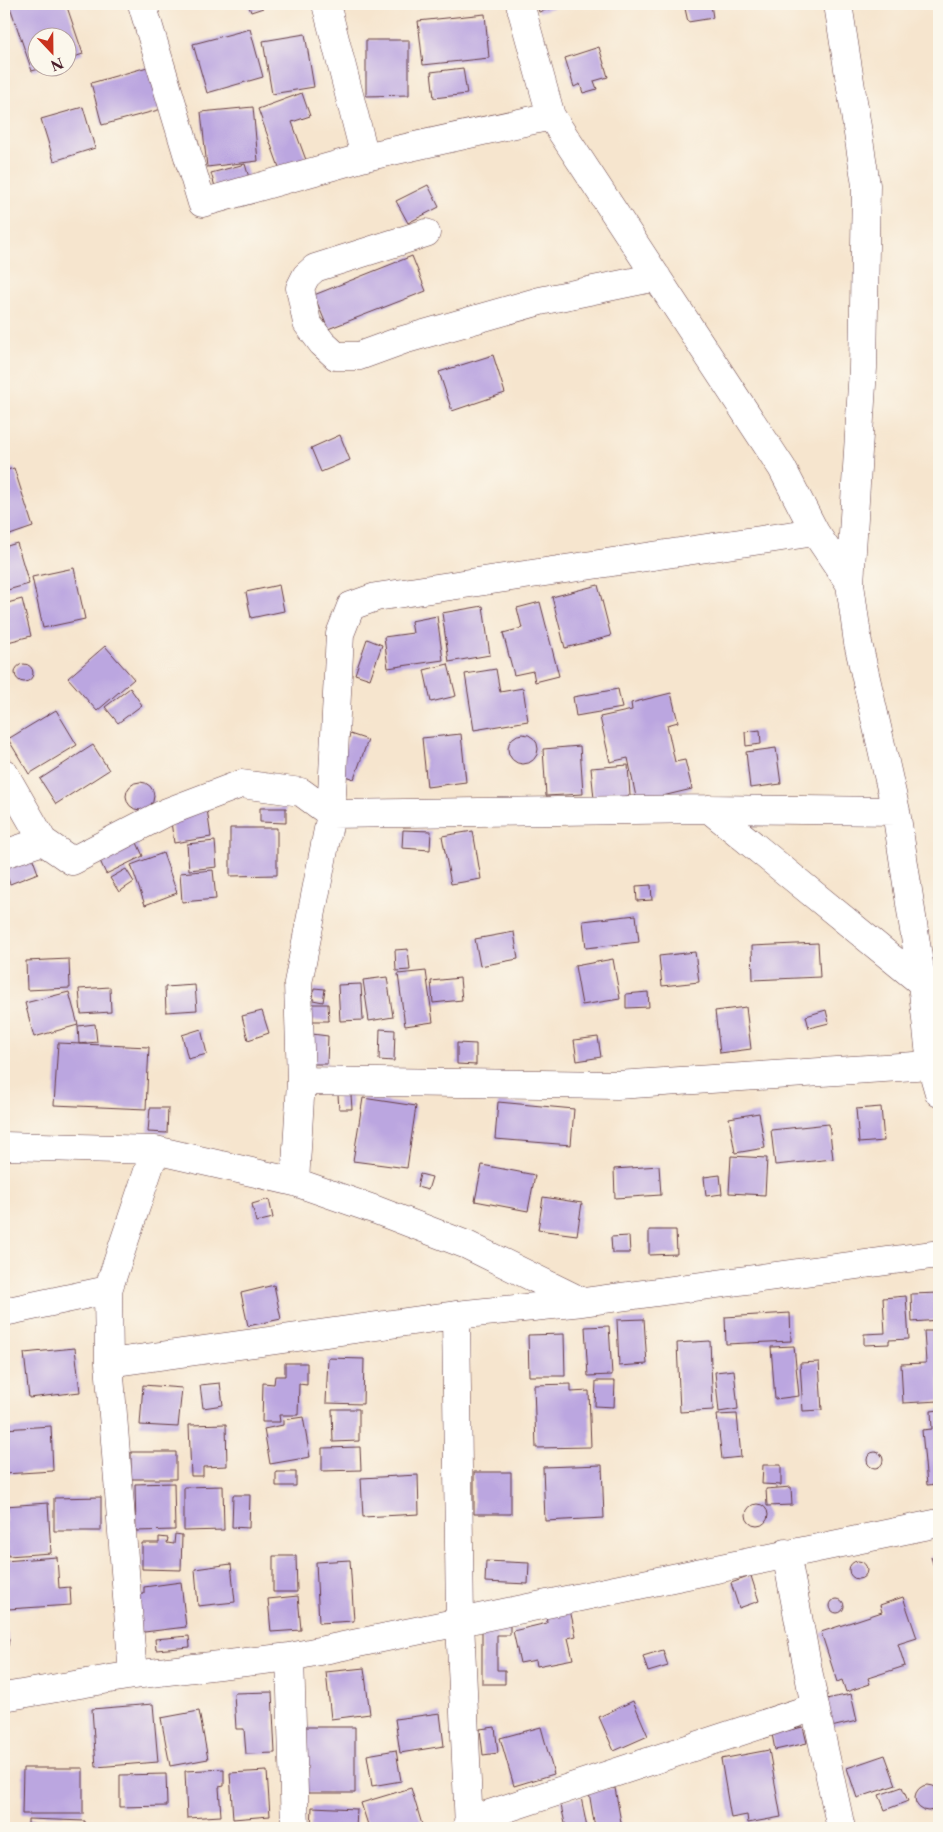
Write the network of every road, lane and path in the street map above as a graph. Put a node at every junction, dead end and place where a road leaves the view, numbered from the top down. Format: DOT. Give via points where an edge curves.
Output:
graph roads {
  1 [pos="142,4"];
  2 [pos="326,4"];
  3 [pos="520,4"];
  4 [pos="838,4"];
  5 [pos="551,116"];
  6 [pos="365,157"];
  7 [pos="426,233"];
  8 [pos="657,277"];
  9 [pos="815,532"];
  10 [pos="850,584"];
  11 [pos="4,773"];
  12 [pos="709,809"];
  13 [pos="896,811"];
  14 [pos="331,814"];
  15 [pos="43,841"];
  16 [pos="4,854"];
  17 [pos="922,983"];
  18 [pos="931,1065"];
  19 [pos="301,1081"];
  20 [pos="939,1093"];
  21 [pos="4,1146"];
  22 [pos="155,1150"];
  23 [pos="295,1182"];
  24 [pos="939,1254"];
  25 [pos="108,1290"];
  26 [pos="583,1302"];
  27 [pos="4,1312"];
  28 [pos="456,1315"];
  29 [pos="109,1363"];
  30 [pos="939,1523"];
  31 [pos="786,1554"];
  32 [pos="460,1622"];
  33 [pos="290,1657"];
  34 [pos="133,1675"];
  35 [pos="4,1697"];
  36 [pos="815,1707"];
  37 [pos="468,1825"];
  38 [pos="295,1828"];
  39 [pos="841,1828"];
  1 -- 6 [label="street" via="202,203"];
  2 -- 6 [label="street"];
  3 -- 5 [label="street"];
  4 -- 10 [label="street" via="866,185 864,368"];
  5 -- 6 [label="street"];
  5 -- 8 [label="street"];
  7 -- 8 [label="street" via="315,268 306,276 300,288 307,323 336,356 359,356 540,301"];
  8 -- 9 [label="street" via="782,468"];
  9 -- 10 [label="street"];
  9 -- 14 [label="street" via="376,598 351,606 340,634"];
  10 -- 13 [label="street" via="858,643"];
  11 -- 15 [label="street"];
  12 -- 13 [label="street"];
  12 -- 14 [label="street"];
  12 -- 17 [label="street"];
  13 -- 17 [label="street"];
  14 -- 15 [label="street" via="301,792 241,784 166,812 72,861"];
  14 -- 19 [label="street" via="298,983"];
  15 -- 16 [label="street"];
  17 -- 18 [label="street"];
  18 -- 19 [label="street" via="617,1085"];
  18 -- 20 [label="street"];
  19 -- 23 [label="street"];
  21 -- 22 [label="street"];
  22 -- 23 [label="street"];
  22 -- 25 [label="street"];
  23 -- 26 [label="street" via="467,1245"];
  24 -- 26 [label="street"];
  25 -- 27 [label="street"];
  25 -- 29 [label="street"];
  26 -- 28 [label="street"];
  28 -- 29 [label="street"];
  28 -- 32 [label="street"];
  29 -- 34 [label="street"];
  30 -- 31 [label="street"];
  31 -- 32 [label="street"];
  31 -- 36 [label="street"];
  32 -- 33 [label="street"];
  32 -- 37 [label="street"];
  33 -- 34 [label="street"];
  33 -- 38 [label="street"];
  34 -- 35 [label="street"];
  36 -- 37 [label="street"];
  36 -- 39 [label="street"];
}
